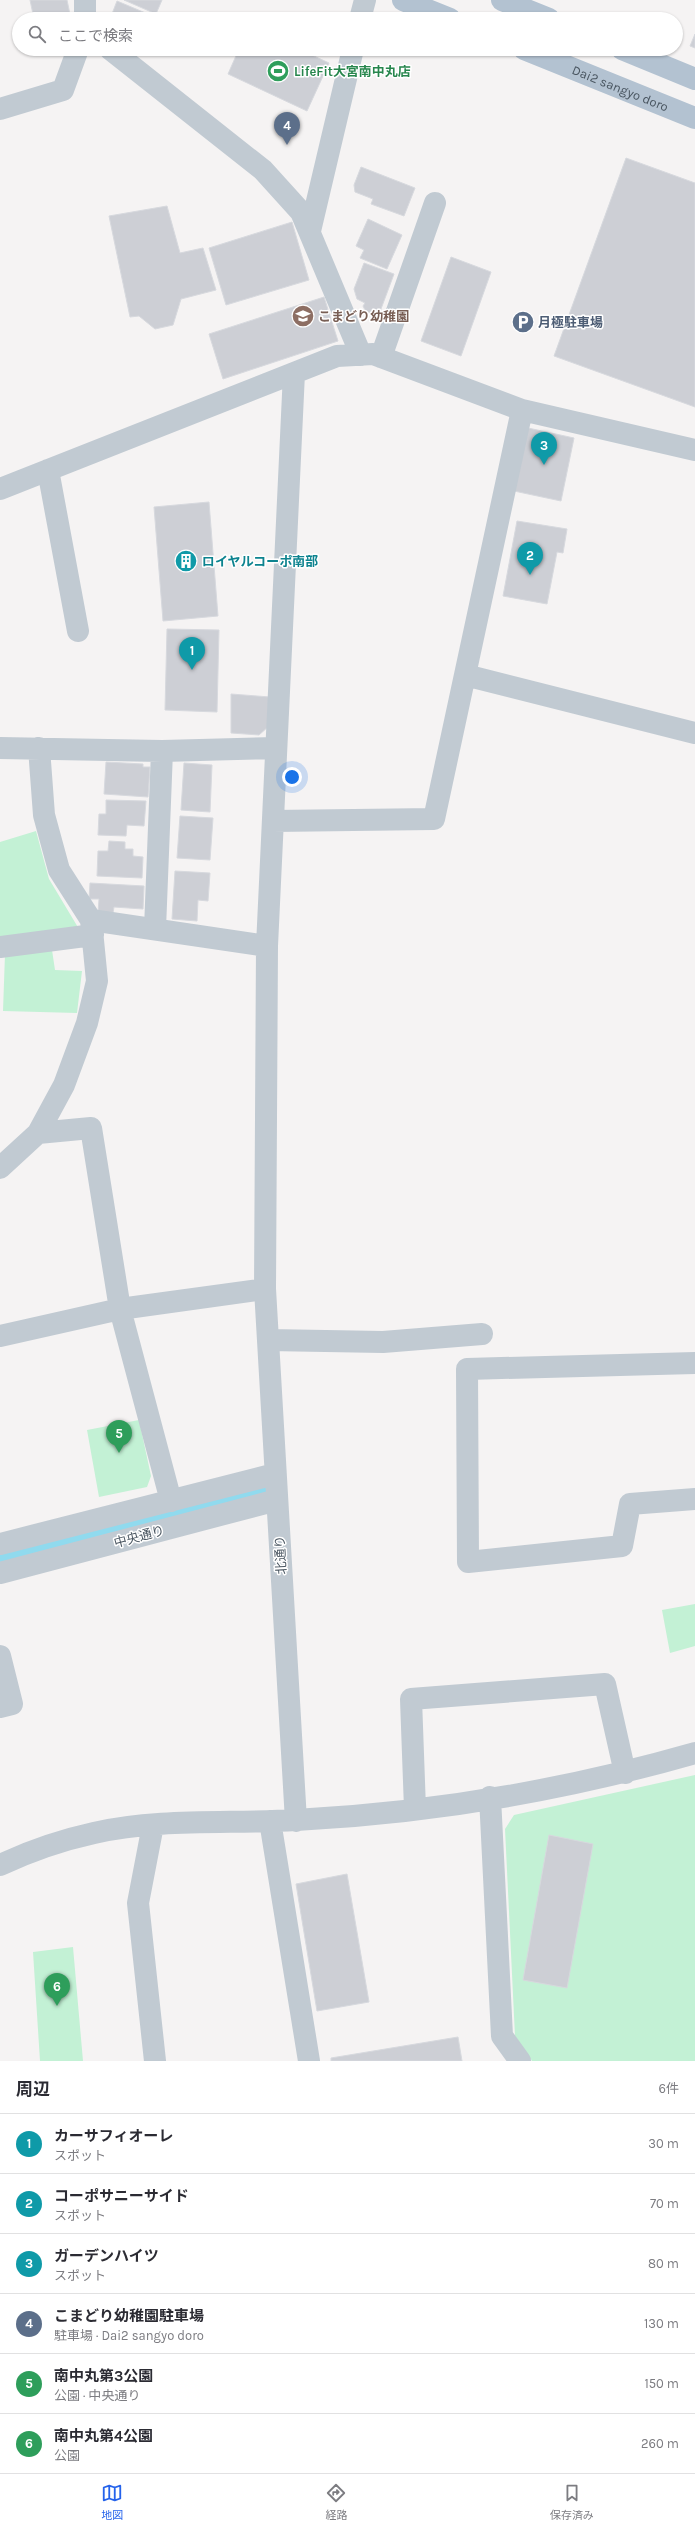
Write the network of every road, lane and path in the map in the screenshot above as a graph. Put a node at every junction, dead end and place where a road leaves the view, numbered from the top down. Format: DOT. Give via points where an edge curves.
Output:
graph roads {
  1 [pos="85,0"];
  2 [pos="365,0"];
  3 [pos="403,0"];
  4 [pos="502,0"];
  5 [pos="85,12"];
  6 [pos="362,12"];
  7 [pos="433,12"];
  8 [pos="531,12"];
  9 [pos="75,56"];
  10 [pos="119,56"];
  11 [pos="351,56"];
  12 [pos="541,56"];
  13 [pos="639,56"];
  14 [pos="695,79"];
  15 [pos="0,110"];
  16 [pos="695,118"];
  17 [pos="435,203"];
  18 [pos="310,231"];
  19 [pos="371,356"];
  20 [pos="294,373"];
  21 [pos="522,410"];
  22 [pos="695,450"];
  23 [pos="48,470"];
  24 [pos="0,489"];
  25 [pos="78,631"];
  26 [pos="465,676"];
  27 [pos="695,733"];
  28 [pos="0,748"];
  29 [pos="39,748"];
  30 [pos="276,748"];
  31 [pos="162,751"];
  32 [pos="273,821"];
  33 [pos="92,927"];
  34 [pos="156,929"];
  35 [pos="267,946"];
  36 [pos="0,947"];
  37 [pos="38,1133"];
  38 [pos="0,1168"];
  39 [pos="265,1289"];
  40 [pos="120,1309"];
  41 [pos="482,1334"];
  42 [pos="0,1336"];
  43 [pos="268,1340"];
  44 [pos="695,1363"];
  45 [pos="275,1474"];
  46 [pos="695,1499"];
  47 [pos="277,1500"];
  48 [pos="171,1501"];
  49 [pos="0,1544"];
  50 [pos="0,1573"];
  51 [pos="0,1656"];
  52 [pos="0,1707"];
  53 [pos="695,1753"];
  54 [pos="625,1773"];
  55 [pos="490,1797"];
  56 [pos="415,1809"];
  57 [pos="296,1820"];
  58 [pos="270,1821"];
  59 [pos="153,1825"];
  60 [pos="0,1865"];
  61 [pos="155,2061"];
  62 [pos="309,2061"];
  63 [pos="520,2061"];
  1 -- 5 [label="street"];
  2 -- 6 [label="street"];
  3 -- 7 [label="main road"];
  4 -- 8 [label="main road"];
  9 -- 15 [label="street" via="63,90"];
  10 -- 18 [label="street" via="263,170 301,212"];
  11 -- 18 [label="street"];
  12 -- 16 [label="main road, Dai2 sangyo doro"];
  13 -- 14 [label="main road"];
  17 -- 19 [label="street"];
  18 -- 19 [label="street"];
  19 -- 20 [label="street" via="337,356"];
  19 -- 21 [label="street"];
  20 -- 23 [label="street"];
  20 -- 30 [label="street, 北通り"];
  21 -- 22 [label="street"];
  21 -- 26 [label="street"];
  23 -- 24 [label="street"];
  23 -- 25 [label="street"];
  26 -- 27 [label="street"];
  26 -- 32 [label="street" via="434,819"];
  28 -- 29 [label="street"];
  29 -- 31 [label="street"];
  29 -- 33 [label="street" via="44,814 59,870"];
  30 -- 31 [label="street"];
  30 -- 32 [label="street, 北通り"];
  31 -- 34 [label="street"];
  32 -- 35 [label="street, 北通り"];
  33 -- 34 [label="street"];
  33 -- 36 [label="street"];
  33 -- 37 [label="street" via="97,981 87,1023 64,1085"];
  34 -- 35 [label="street"];
  35 -- 39 [label="street, 北通り"];
  37 -- 38 [label="street"];
  37 -- 40 [label="street" via="91,1128"];
  39 -- 40 [label="street"];
  39 -- 43 [label="street, 北通り"];
  40 -- 42 [label="street"];
  40 -- 48 [label="street"];
  41 -- 43 [label="street" via="383,1342"];
  43 -- 45 [label="street, 北通り"];
  44 -- 46 [label="street" via="467,1369 468,1562 622,1546 630,1504"];
  45 -- 47 [label="street, 北通り"];
  45 -- 48 [label="street, 中央通り"];
  47 -- 50 [label="street, 中央通り"];
  47 -- 57 [label="street, 北通り"];
  48 -- 49 [label="street, 中央通り"];
  51 -- 52 [label="street" via="12,1704"];
  53 -- 54 [label="street"];
  54 -- 55 [label="street"];
  54 -- 56 [label="street" via="605,1684 411,1699"];
  55 -- 56 [label="street"];
  55 -- 63 [label="street" via="502,2036"];
  56 -- 57 [label="street"];
  57 -- 58 [label="street"];
  58 -- 59 [label="street"];
  58 -- 62 [label="street"];
  59 -- 60 [label="street" via="95,1833 22,1855"];
  59 -- 61 [label="street" via="138,1903"];
}
